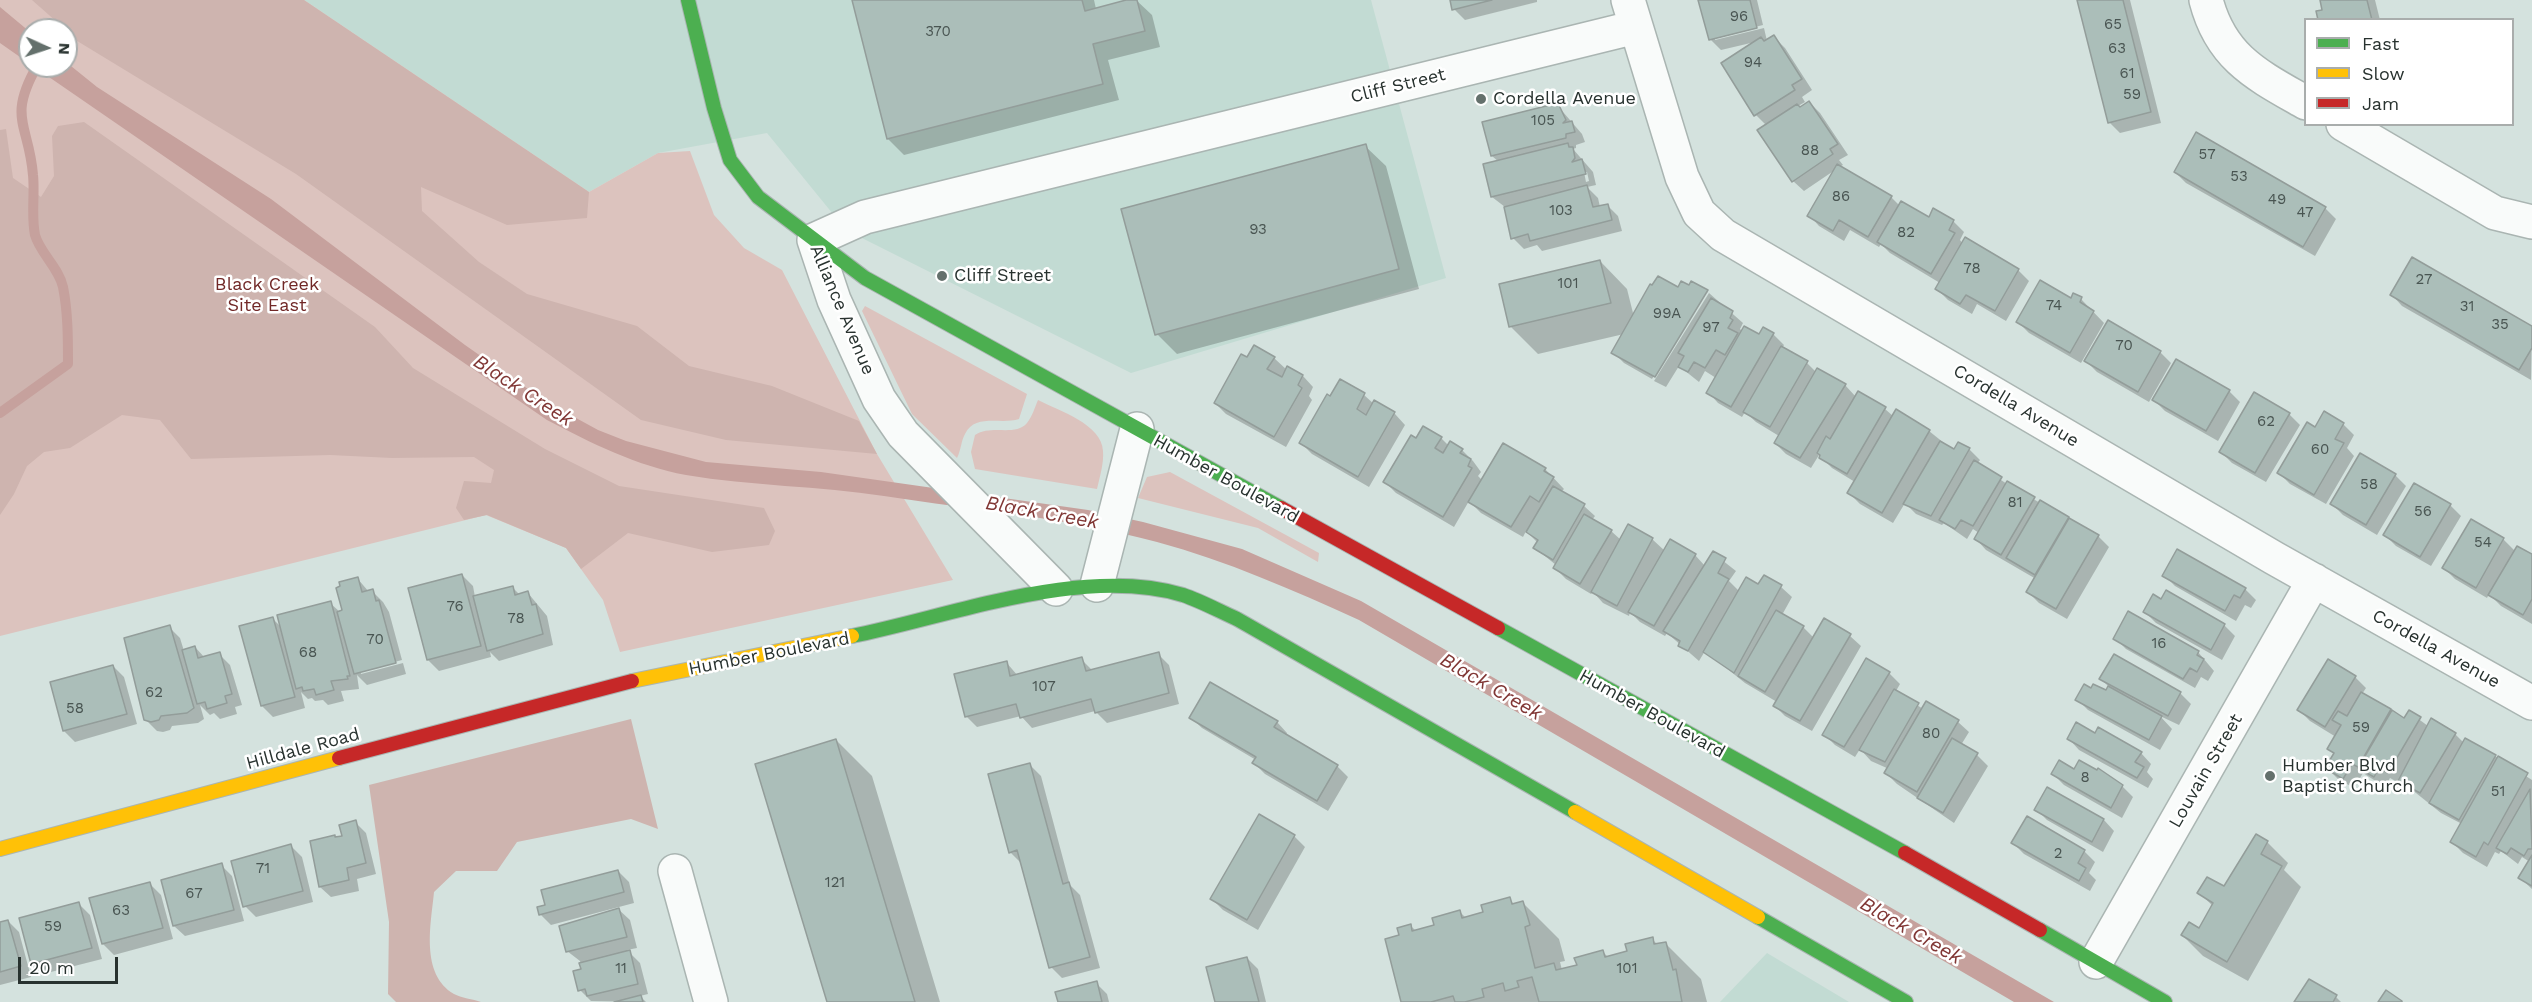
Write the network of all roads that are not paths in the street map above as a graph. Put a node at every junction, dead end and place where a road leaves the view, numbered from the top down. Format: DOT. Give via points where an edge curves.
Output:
graph roads {
  1 [pos="688,0"];
  2 [pos="2206,0"];
  3 [pos="1632,14"];
  4 [pos="2304,102"];
  5 [pos="2346,126"];
  6 [pos="2532,222"];
  7 [pos="814,240"];
  8 [pos="1137,429"];
  9 [pos="2314,580"];
  10 [pos="1097,585"];
  11 [pos="1056,590"];
  12 [pos="616,684"];
  13 [pos="2532,704"];
  14 [pos="0,849"];
  15 [pos="675,872"];
  16 [pos="2096,962"];
  17 [pos="711,1002"];
  18 [pos="1906,1002"];
  19 [pos="2165,1002"];
  1 -- 7 [label="street, Alliance Avenue" via="730,160 758,197"];
  2 -- 4 [label="street" via="2230,52 2258,75"];
  3 -- 7 [label="street, Cliff Street" via="866,218"];
  3 -- 9 [label="street, Cordella Avenue" via="1682,177 1700,213 1723,235"];
  5 -- 6 [label="street" via="2495,213"];
  7 -- 8 [label="street, Humber Boulevard" via="865,278"];
  7 -- 11 [label="street, Alliance Avenue" via="834,300 879,399 903,434"];
  8 -- 10 [label="street, Humber Boulevard"];
  8 -- 16 [label="street, Humber Boulevard"];
  9 -- 13 [label="street, Cordella Avenue"];
  9 -- 16 [label="street, Louvain Street"];
  10 -- 11 [label="street, Humber Boulevard"];
  10 -- 18 [label="street, Humber Boulevard" via="1184,595 1237,619"];
  11 -- 12 [label="street, Humber Boulevard"];
  12 -- 14 [label="street, Hilldale Road"];
  15 -- 17 [label="street"];
  16 -- 19 [label="street, Humber Boulevard"];
}
